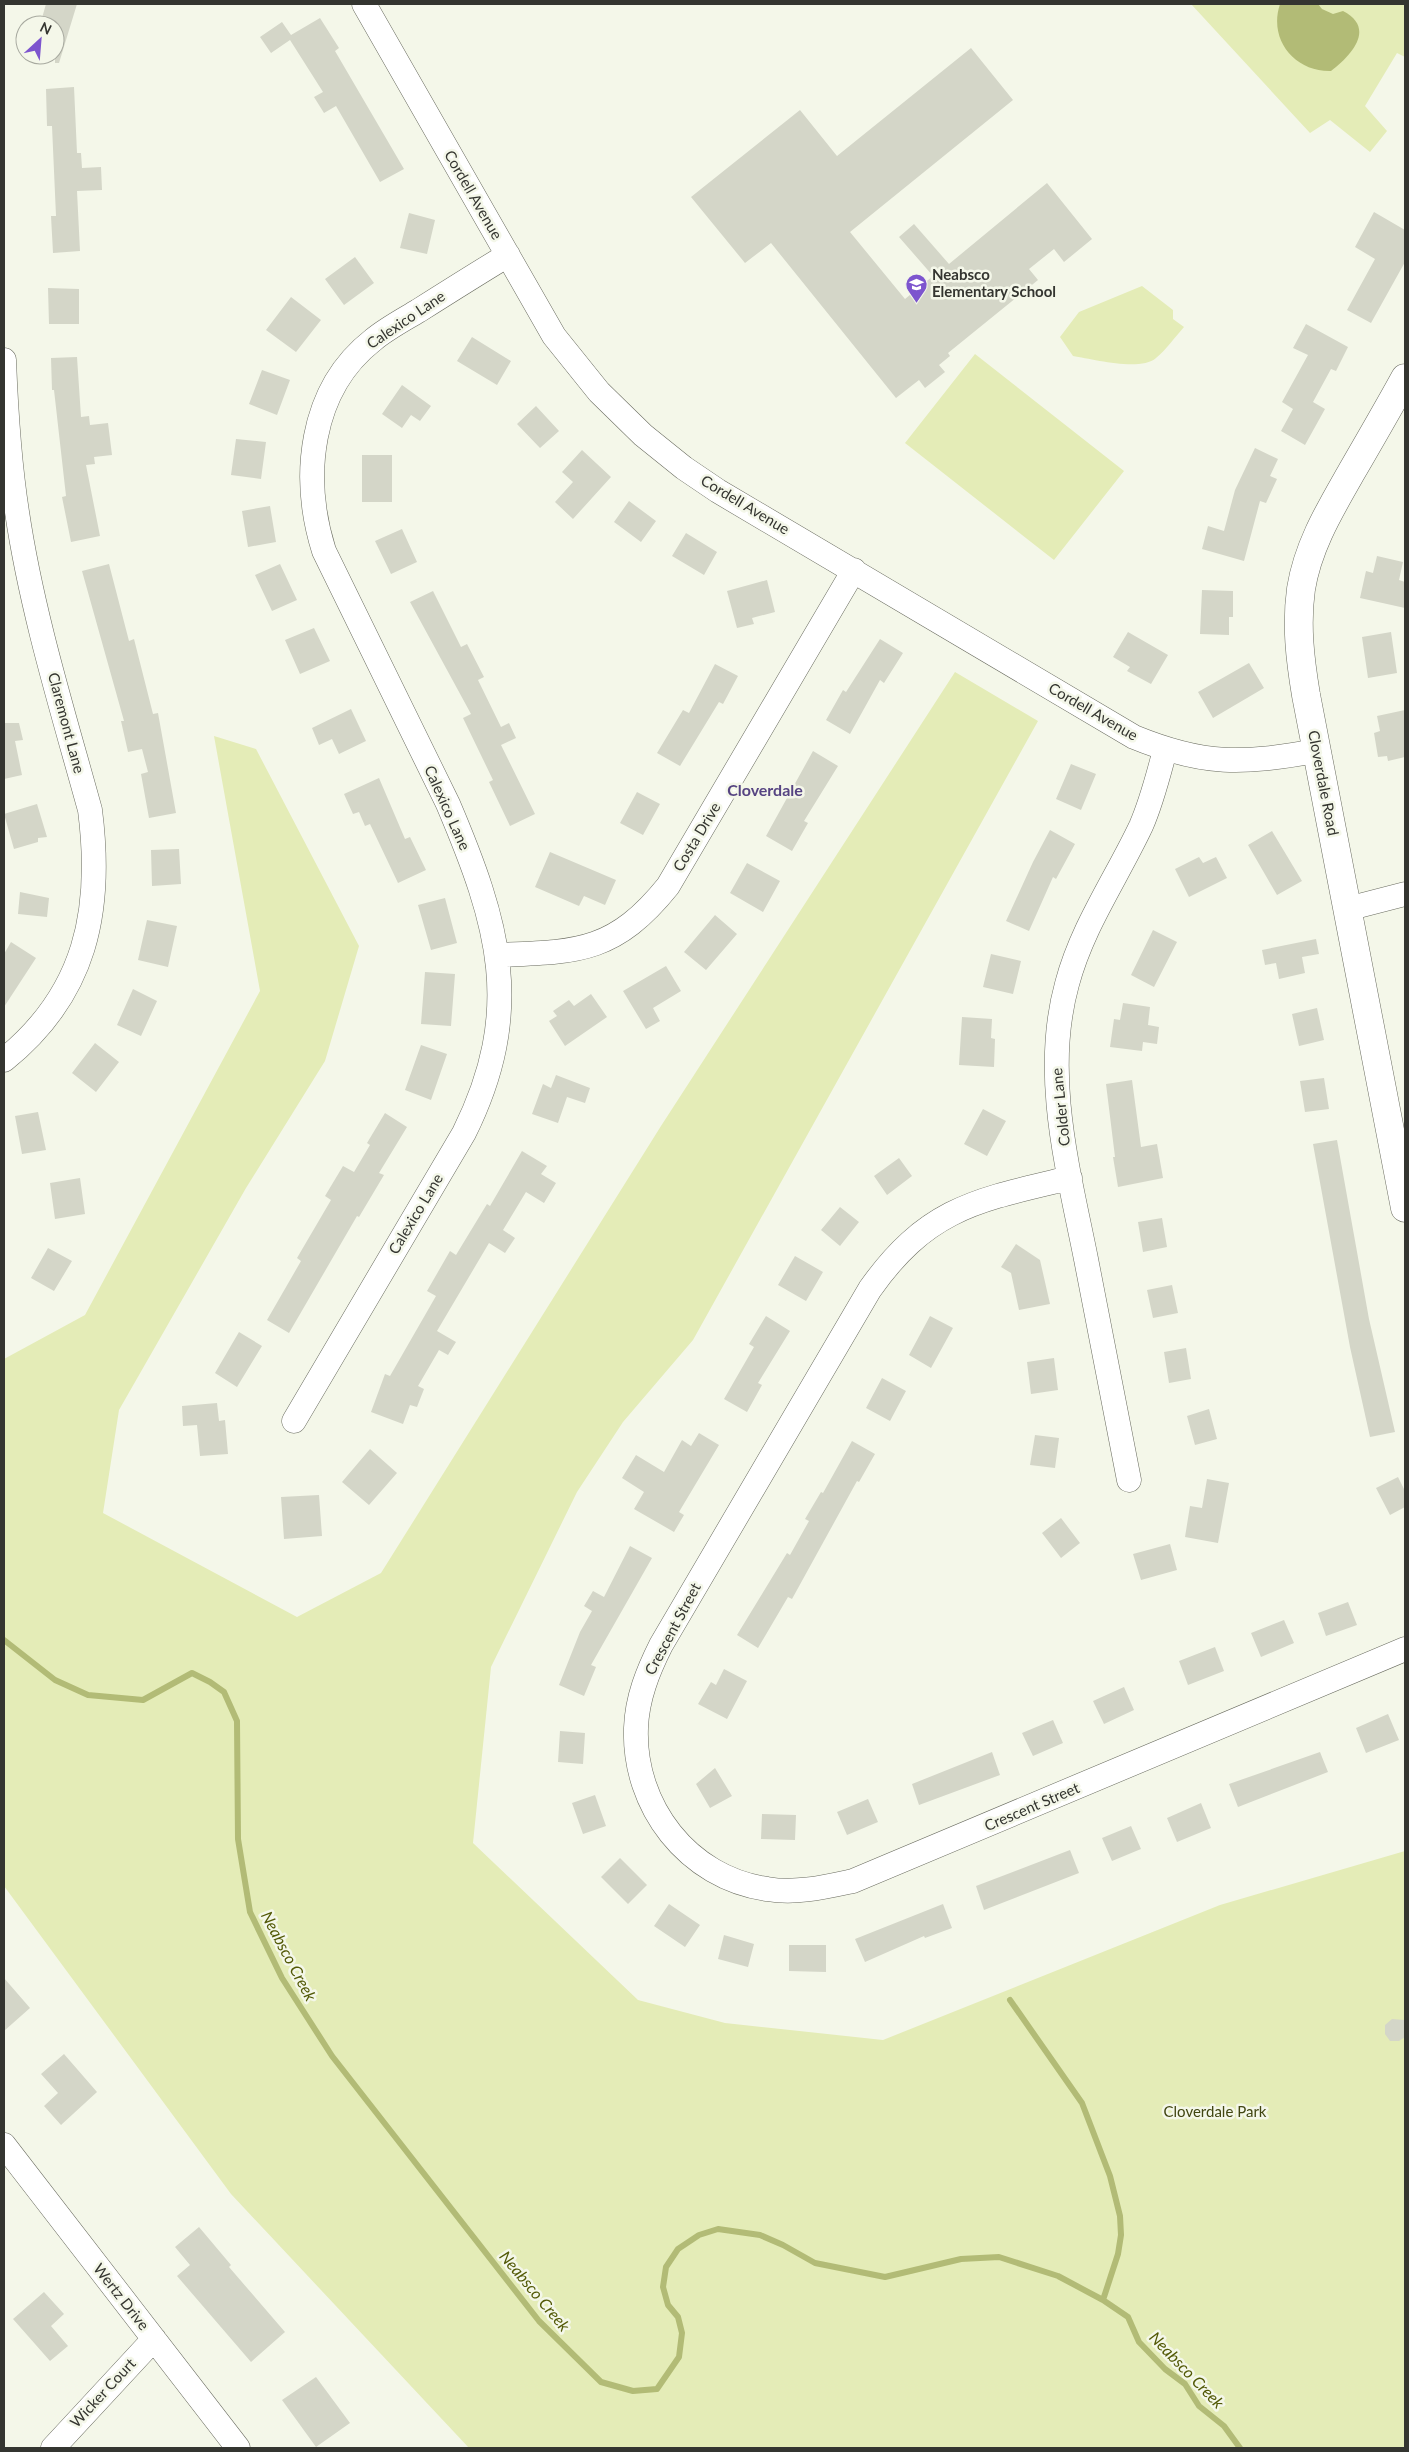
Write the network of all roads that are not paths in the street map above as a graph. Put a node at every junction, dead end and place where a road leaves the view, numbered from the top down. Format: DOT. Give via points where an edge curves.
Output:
graph roads {
  1 [pos="364,4"];
  2 [pos="508,255"];
  3 [pos="4,360"];
  4 [pos="1405,378"];
  5 [pos="854,570"];
  6 [pos="1165,750"];
  7 [pos="1316,751"];
  8 [pos="1405,894"];
  9 [pos="1347,909"];
  10 [pos="498,955"];
  11 [pos="4,1060"];
  12 [pos="1070,1178"];
  13 [pos="1405,1208"];
  14 [pos="294,1421"];
  15 [pos="1128,1480"];
  16 [pos="1405,1649"];
  17 [pos="4,2145"];
  18 [pos="154,2339"];
  19 [pos="53,2448"];
  20 [pos="238,2448"];
  1 -- 2 [label="street, Cordell Avenue"];
  2 -- 5 [label="street, Cordell Avenue" via="554,336 598,392 643,435 718,491"];
  2 -- 10 [label="street, Calexico Lane" via="373,339 353,358 336,380 324,405 315,437 312,470 317,528 324,551 448,804 485,901"];
  3 -- 11 [label="street, Claremont Lane" via="7,436 17,512 31,588 90,810 95,882 83,946 60,1000 25,1043"];
  4 -- 7 [label="street, Cloverdale Road" via="1323,522 1310,554 1302,587 1298,614 1299,654"];
  5 -- 6 [label="street, Cordell Avenue" via="1134,736"];
  5 -- 10 [label="street, Costa Drive" via="668,886 648,911 605,940 580,949"];
  6 -- 7 [label="street, Cordell Avenue" via="1223,761 1256,760"];
  6 -- 12 [label="street, Colder Lane" via="1148,809 1086,932 1066,986 1057,1033 1056,1060"];
  7 -- 9 [label="street, Cloverdale Road"];
  8 -- 9 [label="street"];
  9 -- 13 [label="street, Cloverdale Road"];
  10 -- 14 [label="street, Calexico Lane" via="501,996 498,1031 480,1100 464,1133"];
  12 -- 15 [label="street, Colder Lane"];
  12 -- 16 [label="street, Crescent Street" via="985,1198 932,1224 907,1244 870,1289 648,1671 640,1698 637,1749 648,1798 662,1824 696,1859 745,1884 790,1891 853,1881"];
  17 -- 18 [label="street, Wertz Drive"];
  18 -- 19 [label="street, Wicker Court"];
  18 -- 20 [label="street, Wertz Drive"];
}
